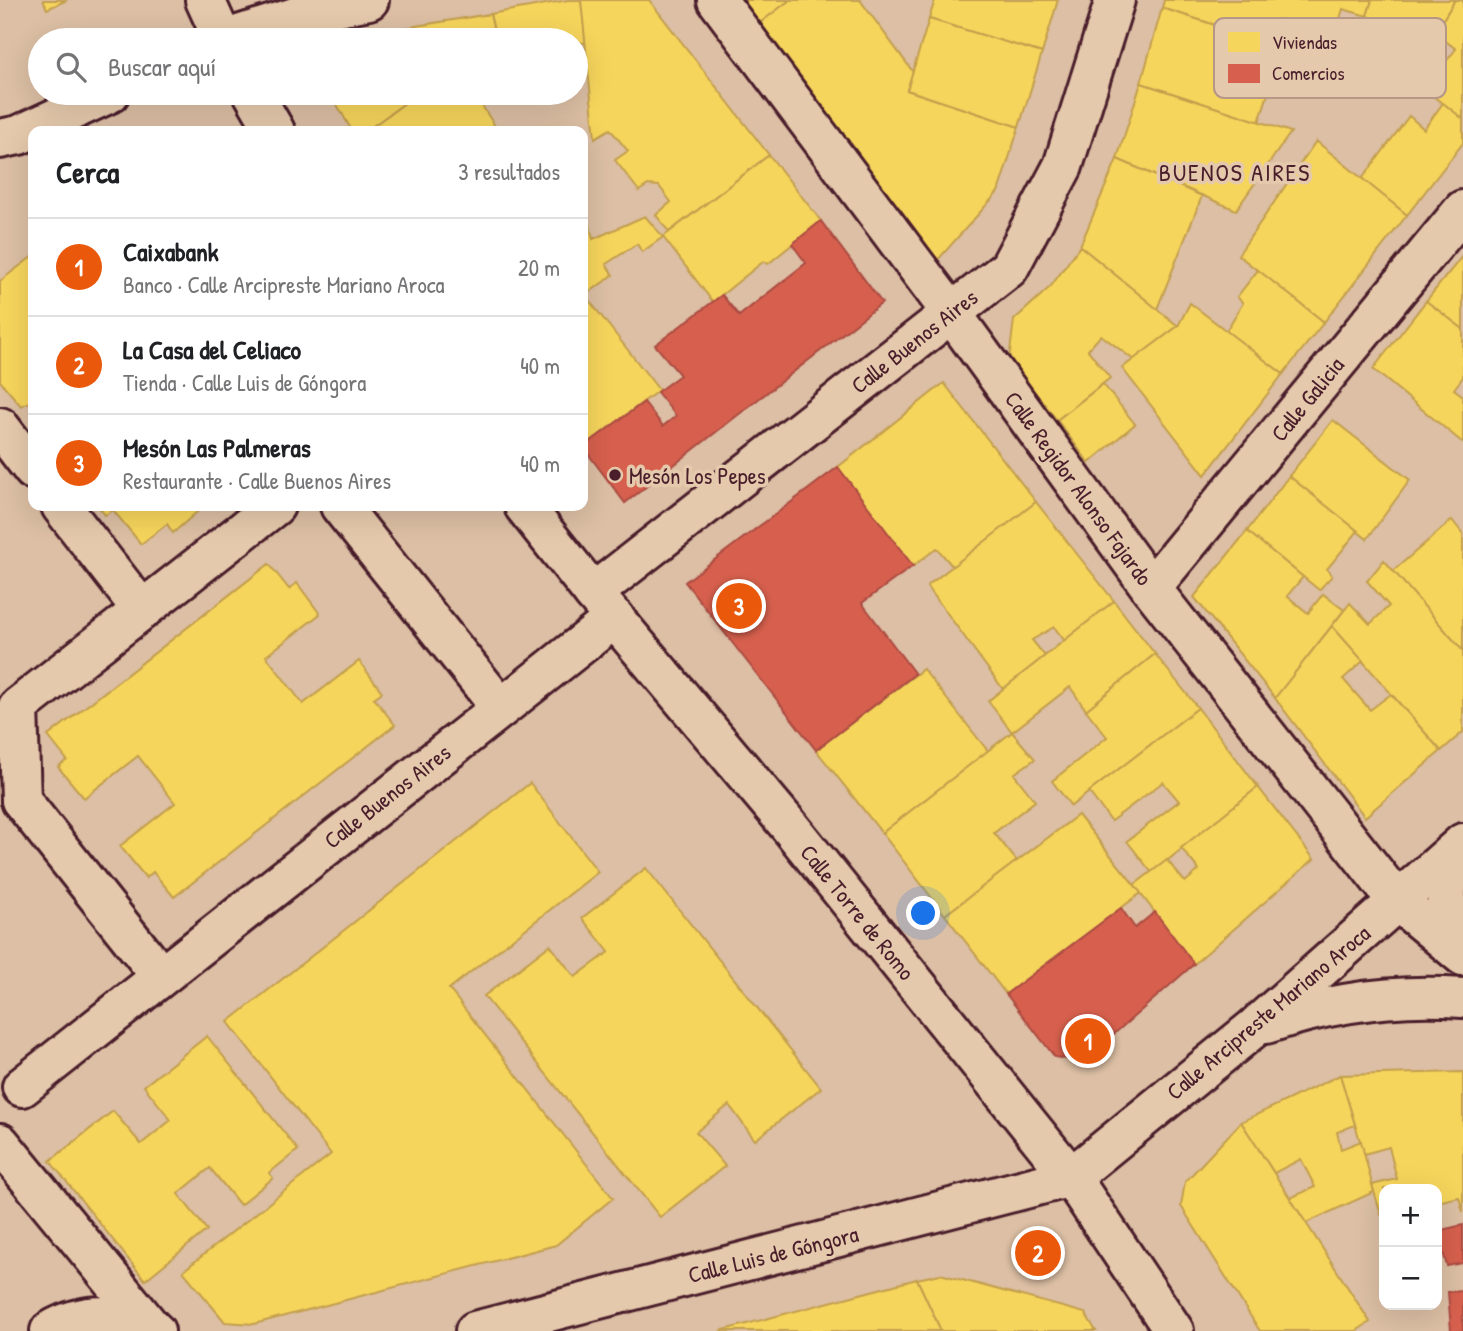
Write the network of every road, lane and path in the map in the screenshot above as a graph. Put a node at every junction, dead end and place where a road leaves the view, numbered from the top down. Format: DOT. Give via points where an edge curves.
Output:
graph roads {
  1 [pos="205,0"];
  2 [pos="369,0"];
  3 [pos="717,0"];
  4 [pos="1115,0"];
  5 [pos="218,28"];
  6 [pos="261,28"];
  7 [pos="84,105"];
  8 [pos="260,105"];
  9 [pos="38,126"];
  10 [pos="272,126"];
  11 [pos="28,131"];
  12 [pos="0,139"];
  13 [pos="1463,211"];
  14 [pos="950,311"];
  15 [pos="0,427"];
  16 [pos="28,463"];
  17 [pos="65,511"];
  18 [pos="269,511"];
  19 [pos="344,511"];
  20 [pos="528,511"];
  21 [pos="1152,589"];
  22 [pos="604,606"];
  23 [pos="142,610"];
  24 [pos="9,696"];
  25 [pos="500,707"];
  26 [pos="11,809"];
  27 [pos="1463,843"];
  28 [pos="1463,849"];
  29 [pos="1397,901"];
  30 [pos="1463,955"];
  31 [pos="160,975"];
  32 [pos="1463,998"];
  33 [pos="1254,1028"];
  34 [pos="22,1087"];
  35 [pos="0,1143"];
  36 [pos="1071,1177"];
  37 [pos="50,1331"];
  38 [pos="154,1331"];
  39 [pos="475,1331"];
  40 [pos="1174,1331"];
  1 -- 5 [label="street"];
  2 -- 6 [label="street"];
  3 -- 14 [label="street, Calle Regidor Alonso Fajardo"];
  4 -- 14 [label="street, Calle Buenos Aires" via="1063,166 1021,246 1009,268"];
  7 -- 9 [label="street"];
  8 -- 10 [label="street"];
  11 -- 12 [label="street"];
  13 -- 21 [label="street, Calle Galicia"];
  14 -- 21 [label="street, Calle Regidor Alonso Fajardo"];
  14 -- 22 [label="street, Calle Buenos Aires"];
  15 -- 16 [label="street"];
  17 -- 23 [label="street"];
  18 -- 23 [label="street"];
  19 -- 25 [label="street"];
  20 -- 22 [label="street, Calle Torre de Romo"];
  21 -- 29 [label="street, Calle Regidor Alonso Fajardo"];
  22 -- 25 [label="street, Calle Buenos Aires"];
  22 -- 36 [label="street, Calle Torre de Romo" via="790,827"];
  23 -- 24 [label="street"];
  24 -- 26 [label="street"];
  25 -- 31 [label="street, Calle Buenos Aires"];
  26 -- 31 [label="street"];
  27 -- 29 [label="street, Calle Arcipreste Mariano Aroca"];
  28 -- 30 [label="street" via="1450,876 1446,901 1446,918"];
  29 -- 30 [label="street, Calle Regidor Alonso Fajardo"];
  29 -- 33 [label="street, Calle Arcipreste Mariano Aroca"];
  31 -- 34 [label="street, Calle Buenos Aires"];
  32 -- 33 [label="street" via="1392,996 1348,1001"];
  33 -- 36 [label="street, Calle Arcipreste Mariano Aroca"];
  35 -- 38 [label="street"];
  36 -- 39 [label="street, Calle Luis de Góngora"];
  36 -- 40 [label="street, Calle Torre de Romo"];
  37 -- 38 [label="street" via="76,1318 102,1315 129,1319"];
}
